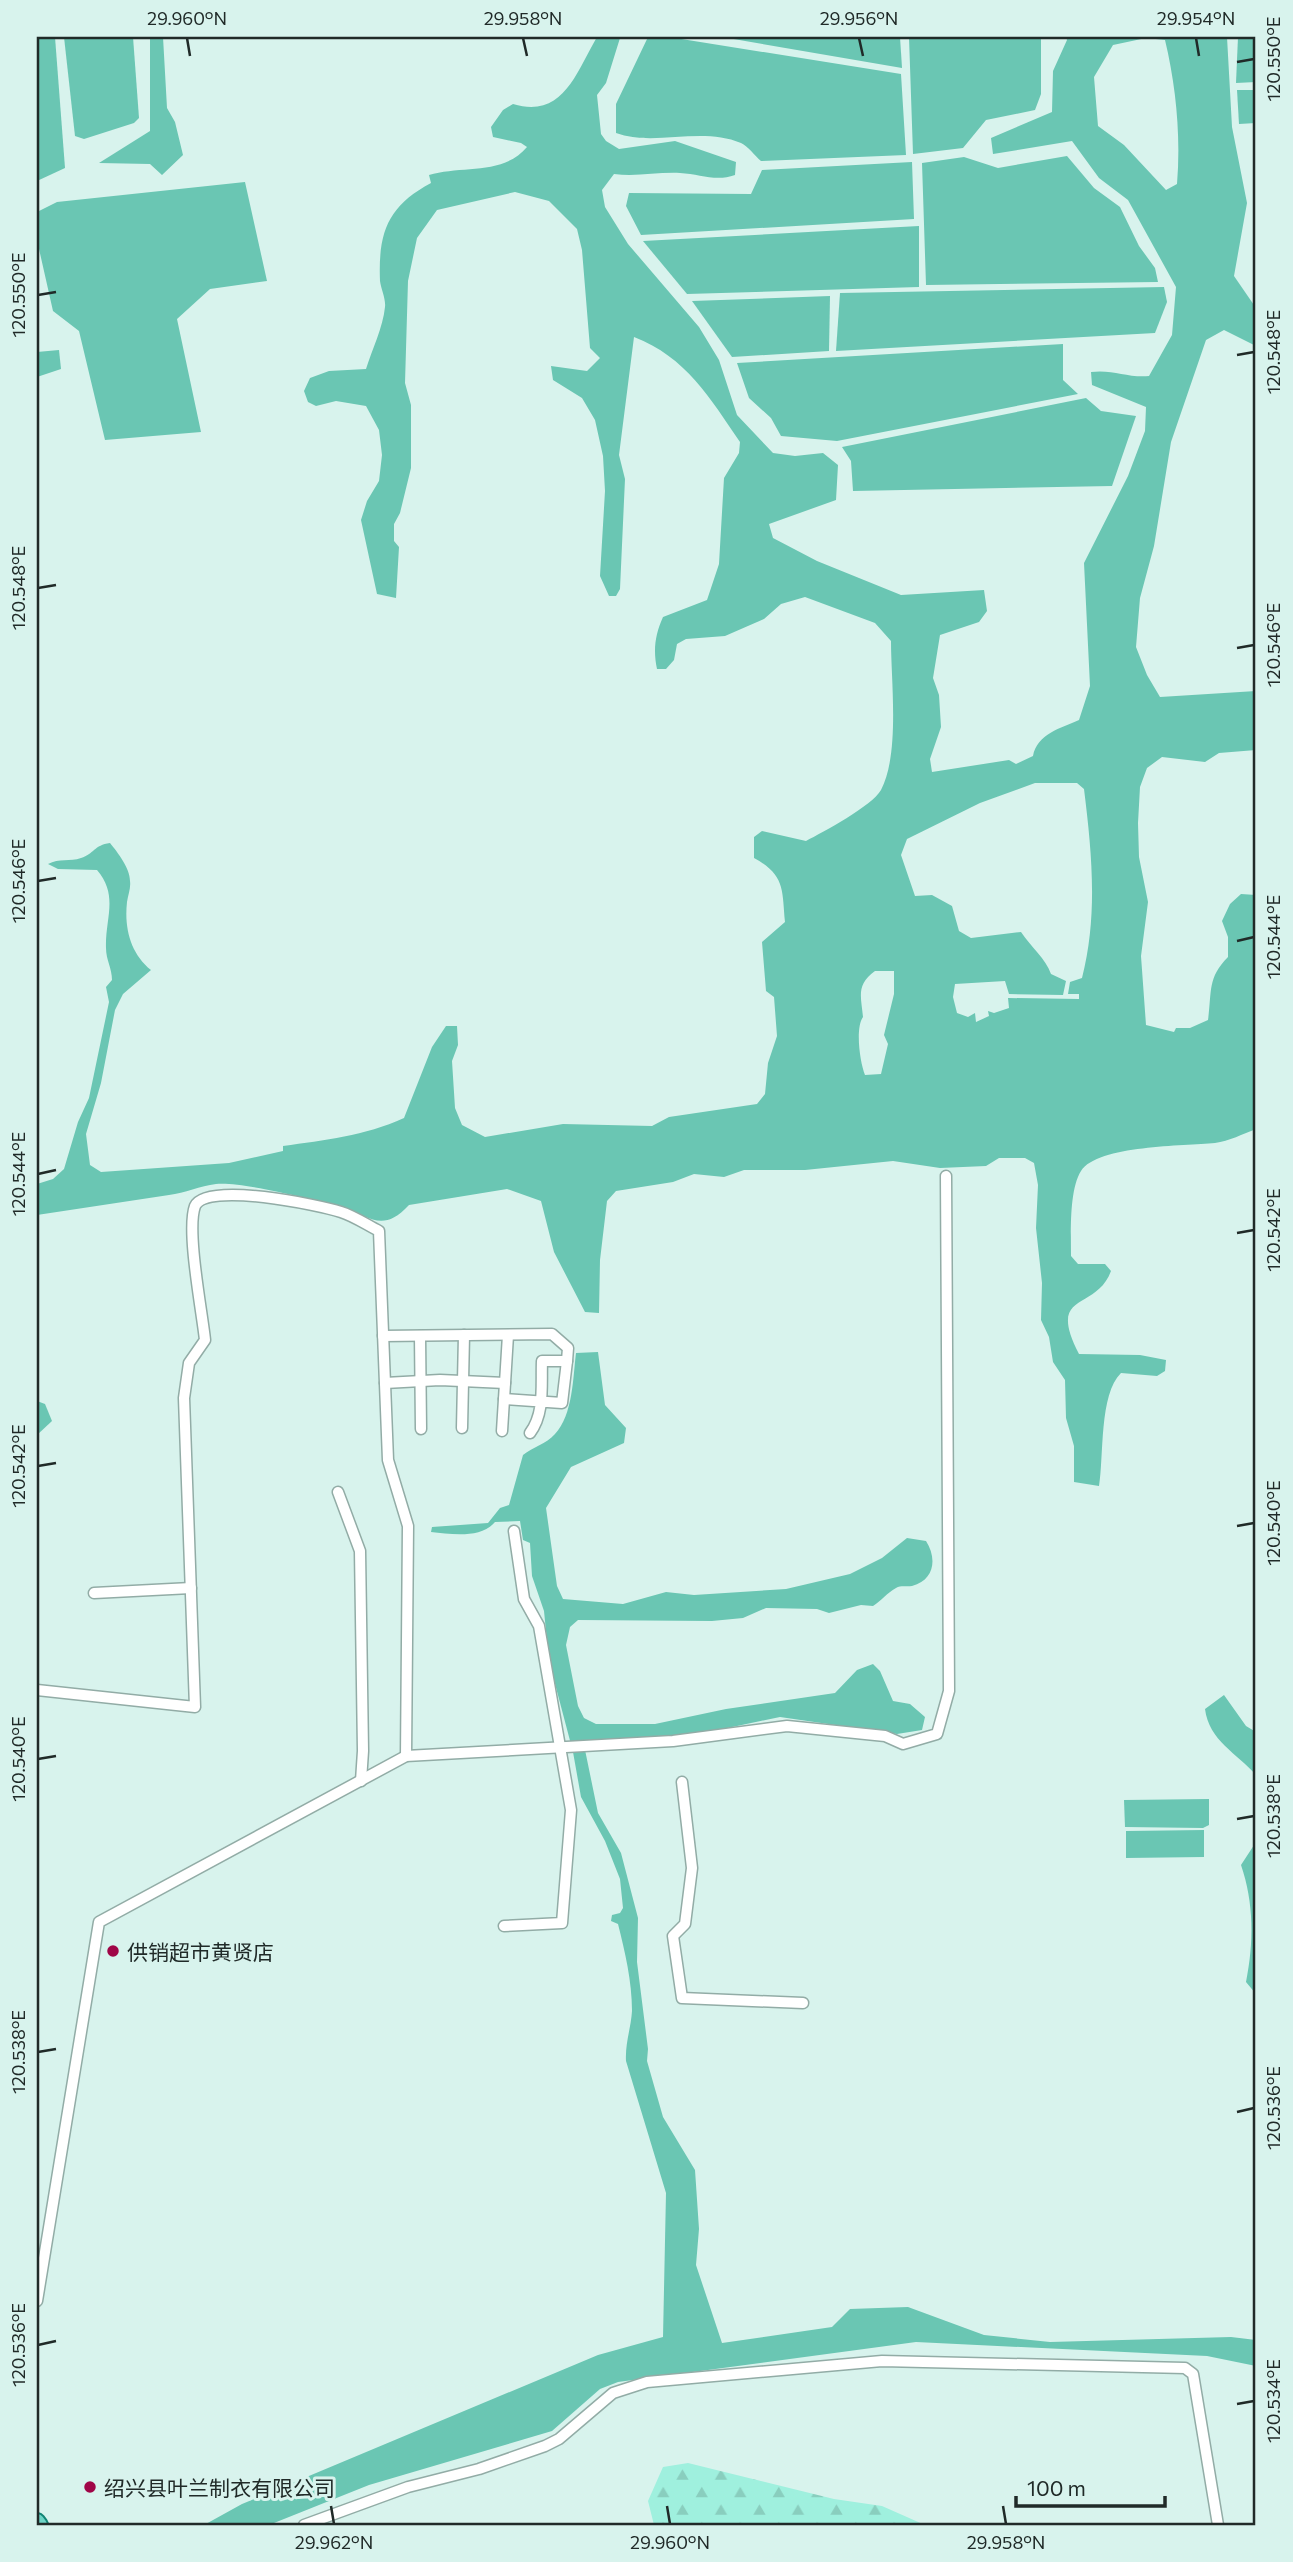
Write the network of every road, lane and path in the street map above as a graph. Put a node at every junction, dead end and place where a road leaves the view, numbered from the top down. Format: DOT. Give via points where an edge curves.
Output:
graph roads {
  1 [pos="946,1176"];
  2 [pos="420,1335"];
  3 [pos="464,1335"];
  4 [pos="508,1335"];
  5 [pos="383,1336"];
  6 [pos="567,1361"];
  7 [pos="420,1381"];
  8 [pos="463,1381"];
  9 [pos="385,1383"];
  10 [pos="505,1383"];
  11 [pos="504,1399"];
  12 [pos="540,1402"];
  13 [pos="421,1429"];
  14 [pos="462,1429"];
  15 [pos="502,1431"];
  16 [pos="530,1433"];
  17 [pos="338,1493"];
  18 [pos="514,1531"];
  19 [pos="191,1588"];
  20 [pos="94,1593"];
  21 [pos="37,1690"];
  22 [pos="565,1748"];
  23 [pos="406,1756"];
  24 [pos="361,1781"];
  25 [pos="682,1782"];
  26 [pos="503,1926"];
  27 [pos="803,2003"];
  28 [pos="37,2301"];
  29 [pos="304,2525"];
  30 [pos="1218,2525"];
  1 -- 22 [label="street" via="949,1691 937,1734 903,1744 885,1736 787,1726 673,1741"];
  2 -- 3 [label="street"];
  2 -- 5 [label="street"];
  2 -- 7 [label="street"];
  3 -- 4 [label="street"];
  3 -- 8 [label="street"];
  4 -- 6 [label="street" via="552,1334 568,1348"];
  4 -- 10 [label="street"];
  5 -- 9 [label="street"];
  5 -- 19 [label="street" via="379,1231 343,1212 275,1197 223,1196 197,1203 192,1228 205,1340 190,1363 184,1398"];
  6 -- 12 [label="street" via="562,1403"];
  6 -- 12 [label="street" via="542,1361"];
  7 -- 8 [label="street"];
  7 -- 9 [label="street"];
  7 -- 13 [label="street"];
  8 -- 10 [label="street"];
  8 -- 14 [label="street"];
  9 -- 23 [label="street" via="388,1460 408,1526"];
  10 -- 11 [label="street"];
  11 -- 12 [label="street"];
  11 -- 15 [label="street"];
  12 -- 16 [label="street" via="540,1420"];
  17 -- 24 [label="street" via="360,1551"];
  18 -- 22 [label="street" via="524,1599 539,1626"];
  19 -- 20 [label="street"];
  19 -- 21 [label="street" via="195,1707"];
  22 -- 23 [label="street"];
  22 -- 26 [label="street" via="571,1810 562,1923"];
  23 -- 24 [label="street"];
  24 -- 28 [label="street" via="99,1922"];
  25 -- 27 [label="street" via="692,1868 685,1924 673,1936 682,1998"];
  29 -- 30 [label="street" via="408,2487 545,2446 614,2393 647,2382 883,2361 1185,2368 1193,2374"];
}
